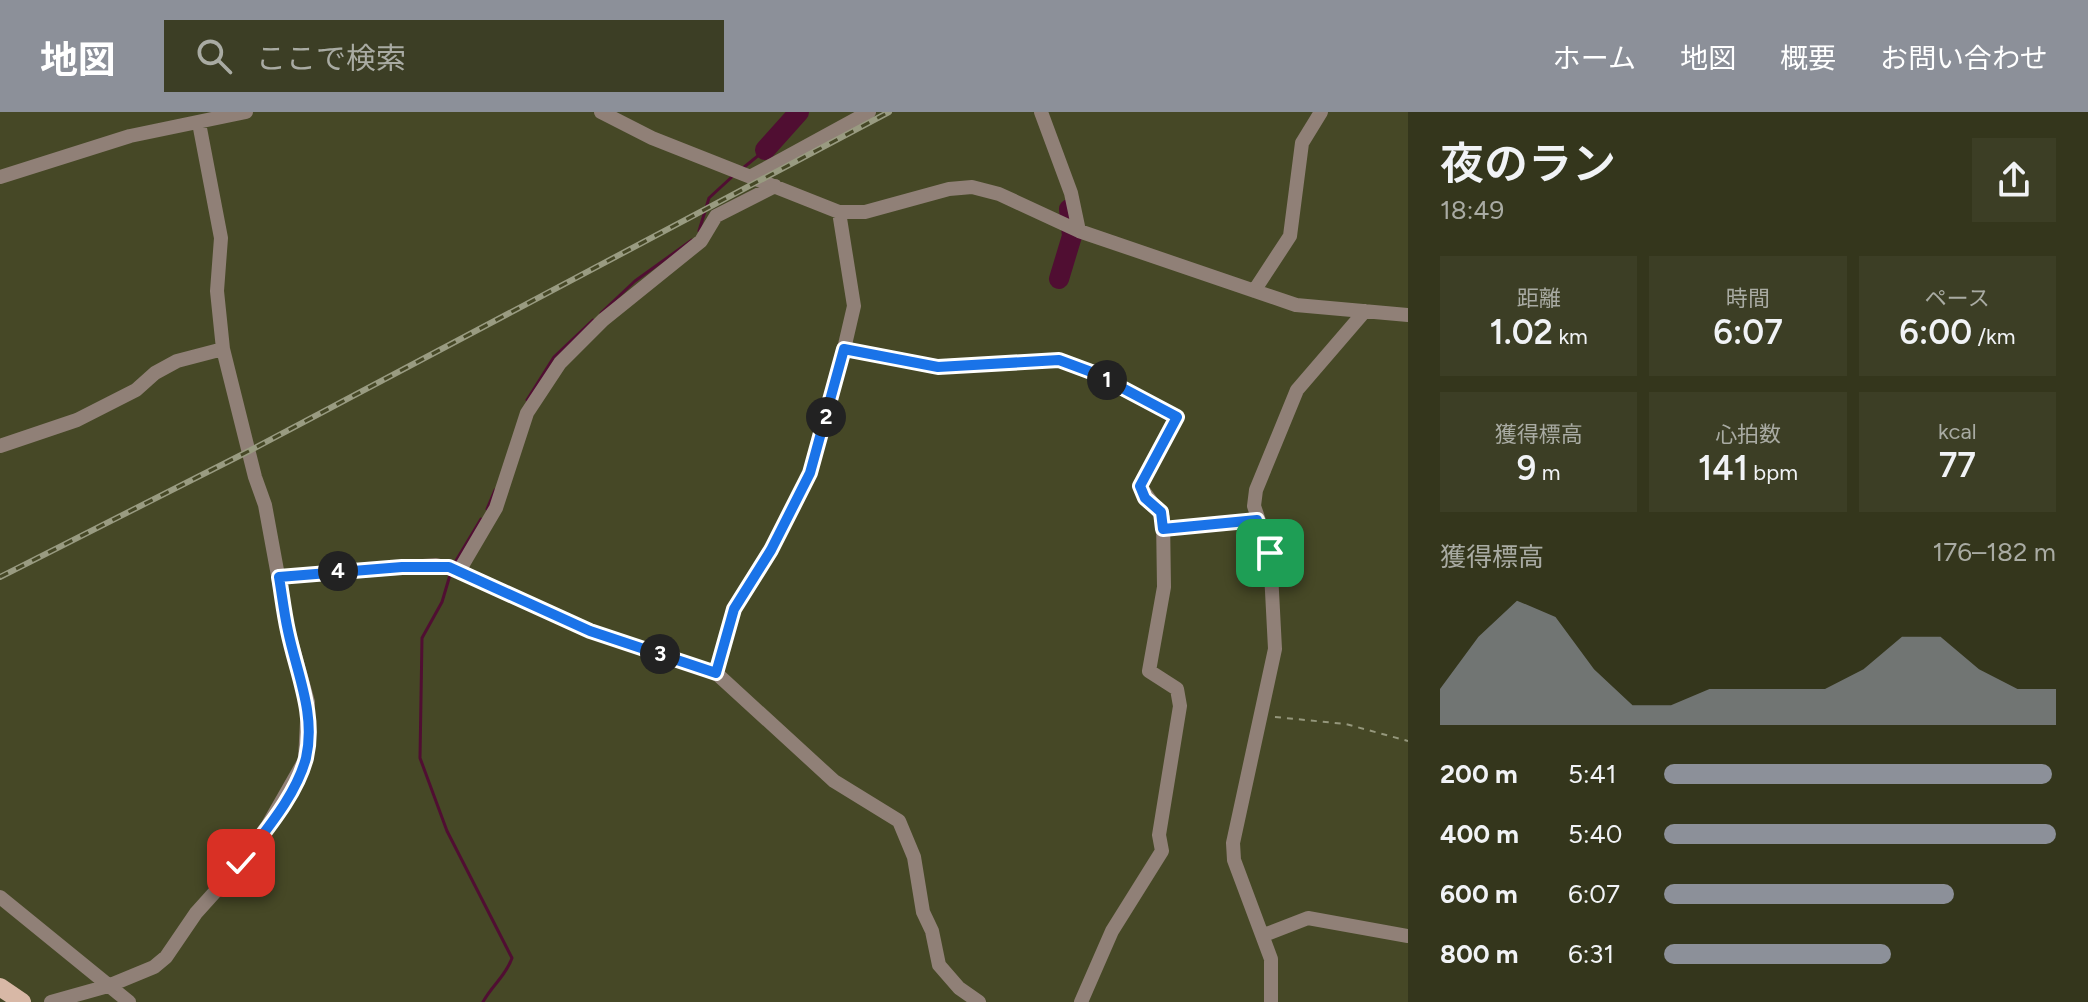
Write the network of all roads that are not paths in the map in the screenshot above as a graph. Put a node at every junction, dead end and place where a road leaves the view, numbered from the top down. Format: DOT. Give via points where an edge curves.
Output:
graph roads {
  1 [pos="246,112"];
  2 [pos="601,112"];
  3 [pos="869,112"];
  4 [pos="1041,112"];
  5 [pos="1321,112"];
  6 [pos="199,123"];
  7 [pos="748,176"];
  8 [pos="0,177"];
  9 [pos="775,186"];
  10 [pos="839,212"];
  11 [pos="1079,231"];
  12 [pos="1254,291"];
  13 [pos="1365,311"];
  14 [pos="1408,315"];
  15 [pos="223,349"];
  16 [pos="844,349"];
  17 [pos="0,446"];
  18 [pos="1257,520"];
  19 [pos="1163,529"];
  20 [pos="455,569"];
  21 [pos="279,577"];
  22 [pos="716,673"];
  23 [pos="0,897"];
  24 [pos="1264,935"];
  25 [pos="1408,936"];
  26 [pos="108,986"];
  27 [pos="0,988"];
  28 [pos="22,1002"];
  29 [pos="51,1002"];
  30 [pos="129,1002"];
  31 [pos="979,1002"];
  32 [pos="1081,1002"];
  33 [pos="1271,1002"];
  1 -- 6 [label="street"];
  2 -- 7 [label="street"];
  3 -- 7 [label="street"];
  4 -- 11 [label="street"];
  5 -- 12 [label="street" via="1302,143 1290,236"];
  6 -- 8 [label="street" via="118,139"];
  6 -- 15 [label="street" via="221,238 217,291"];
  7 -- 9 [label="street"];
  9 -- 10 [label="street"];
  9 -- 20 [label="street" via="716,216 701,241 603,320 560,363 527,413 496,508"];
  10 -- 11 [label="street" via="865,212 972,187"];
  10 -- 16 [label="street" via="854,306"];
  11 -- 12 [label="street"];
  12 -- 13 [label="street" via="1296,305"];
  13 -- 14 [label="street"];
  13 -- 18 [label="street" via="1304,378 1285,413 1256,490"];
  15 -- 17 [label="street" via="177,361 136,390 77,420"];
  15 -- 21 [label="street"];
  16 -- 19 [label="street" via="938,367 1059,360 1173,412 1177,417 1140,486 1161,512"];
  16 -- 22 [label="street" via="810,473 734,609"];
  18 -- 19 [label="street"];
  18 -- 24 [label="street" via="1270,553 1275,649 1233,843 1234,860"];
  19 -- 32 [label="street" via="1164,587 1148,665 1155,677 1177,689 1180,706 1159,835 1162,851 1130,897"];
  20 -- 21 [label="street" via="402,567"];
  20 -- 22 [label="street" via="590,631"];
  21 -- 26 [label="street" via="308,702 305,760 268,825 166,957"];
  22 -- 31 [label="street" via="834,781 899,821 914,857 939,965"];
  23 -- 26 [label="street"];
  24 -- 25 [label="street" via="1308,918"];
  24 -- 33 [label="street" via="1271,959"];
  26 -- 29 [label="street"];
  26 -- 30 [label="street"];
  27 -- 28 [label="main road"];
}
